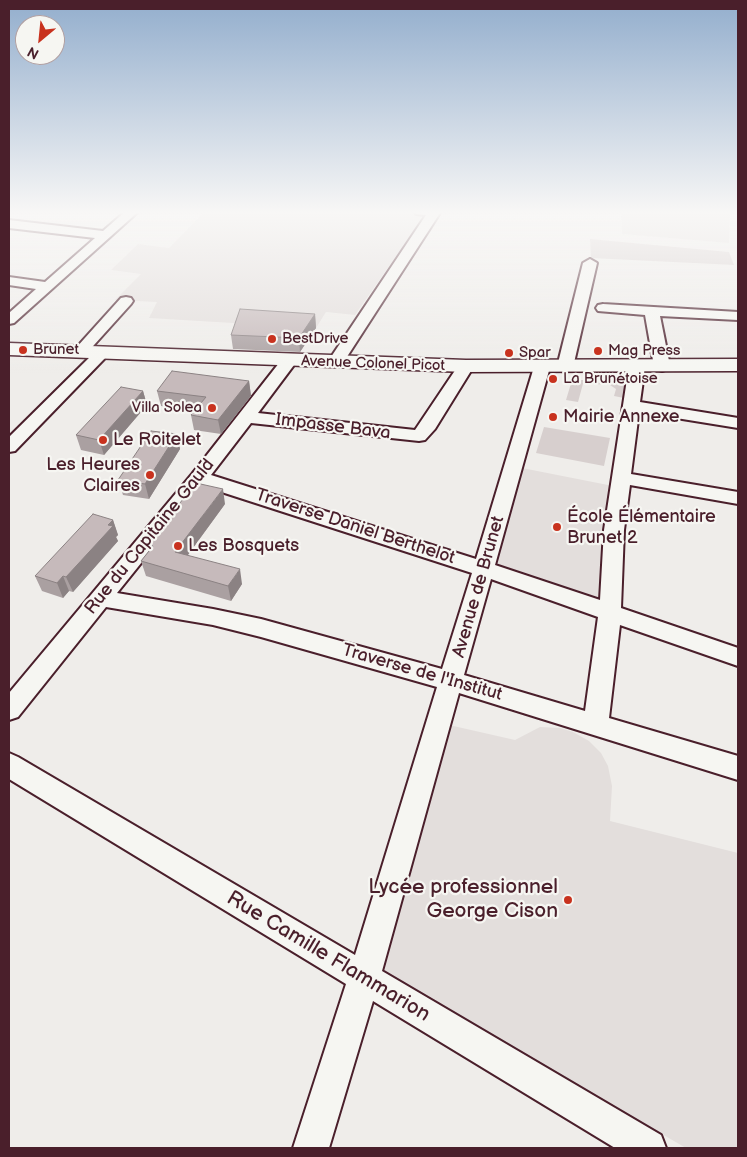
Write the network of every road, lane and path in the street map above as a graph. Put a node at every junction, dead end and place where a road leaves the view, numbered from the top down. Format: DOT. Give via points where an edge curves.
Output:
graph roads {
  1 [pos="71,265"];
  2 [pos="399,265"];
  3 [pos="590,265"];
  4 [pos="9,281"];
  5 [pos="47,286"];
  6 [pos="126,301"];
  7 [pos="603,308"];
  8 [pos="652,312"];
  9 [pos="738,316"];
  10 [pos="9,320"];
  11 [pos="9,349"];
  12 [pos="80,352"];
  13 [pos="102,353"];
  14 [pos="289,361"];
  15 [pos="335,363"];
  16 [pos="738,365"];
  17 [pos="466,366"];
  18 [pos="637,366"];
  19 [pos="662,366"];
  20 [pos="565,367"];
  21 [pos="542,368"];
  22 [pos="632,406"];
  23 [pos="246,417"];
  24 [pos="738,423"];
  25 [pos="9,447"];
  26 [pos="199,478"];
  27 [pos="622,478"];
  28 [pos="738,498"];
  29 [pos="484,569"];
  30 [pos="100,598"];
  31 [pos="610,611"];
  32 [pos="738,657"];
  33 [pos="452,681"];
  34 [pos="9,710"];
  35 [pos="596,724"];
  36 [pos="9,765"];
  37 [pos="738,768"];
  38 [pos="364,978"];
  39 [pos="311,1148"];
  40 [pos="648,1148"];
  1 -- 5 [label="street"];
  2 -- 15 [label="street"];
  3 -- 20 [label="street"];
  4 -- 5 [label="street"];
  5 -- 10 [label="street"];
  6 -- 12 [label="street"];
  7 -- 8 [label="street"];
  8 -- 9 [label="street"];
  8 -- 19 [label="street"];
  11 -- 12 [label="main road, Avenue Colonel Picot"];
  12 -- 13 [label="main road, Avenue Colonel Picot"];
  13 -- 14 [label="main road, Avenue Colonel Picot"];
  13 -- 25 [label="street"];
  14 -- 15 [label="main road, Avenue Colonel Picot"];
  14 -- 23 [label="street, Rue du Capitaine Gauld"];
  15 -- 17 [label="main road, Avenue Colonel Picot"];
  16 -- 19 [label="main road, Avenue Colonel Picot"];
  17 -- 21 [label="main road, Avenue Colonel Picot"];
  17 -- 23 [label="street, Impasse Bava" via="419,436"];
  18 -- 19 [label="main road, Avenue Colonel Picot"];
  18 -- 20 [label="main road, Avenue Colonel Picot"];
  18 -- 22 [label="street"];
  20 -- 21 [label="main road, Avenue Colonel Picot"];
  21 -- 29 [label="street, Avenue de Brunet"];
  22 -- 24 [label="street"];
  22 -- 27 [label="street"];
  23 -- 26 [label="street, Rue du Capitaine Gauld"];
  26 -- 29 [label="street, Traverse Daniel Berthelot"];
  26 -- 30 [label="street, Rue du Capitaine Gauld"];
  27 -- 28 [label="street"];
  27 -- 31 [label="street" via="614,530"];
  29 -- 31 [label="street, Traverse Daniel Berthelot"];
  29 -- 33 [label="street, Avenue de Brunet"];
  30 -- 33 [label="street, Traverse de l'Institut" via="239,622"];
  30 -- 34 [label="street, Rue du Capitaine Gauld"];
  31 -- 32 [label="street, Traverse Daniel Berthelot"];
  31 -- 35 [label="street"];
  33 -- 35 [label="street, Traverse de l'Institut"];
  33 -- 38 [label="street, Avenue de Brunet"];
  35 -- 37 [label="street, Traverse de l'Institut"];
  36 -- 38 [label="street, Rue Camille Flammarion"];
  38 -- 39 [label="street, Avenue de Brunet"];
  38 -- 40 [label="street, Rue Camille Flammarion"];
}
